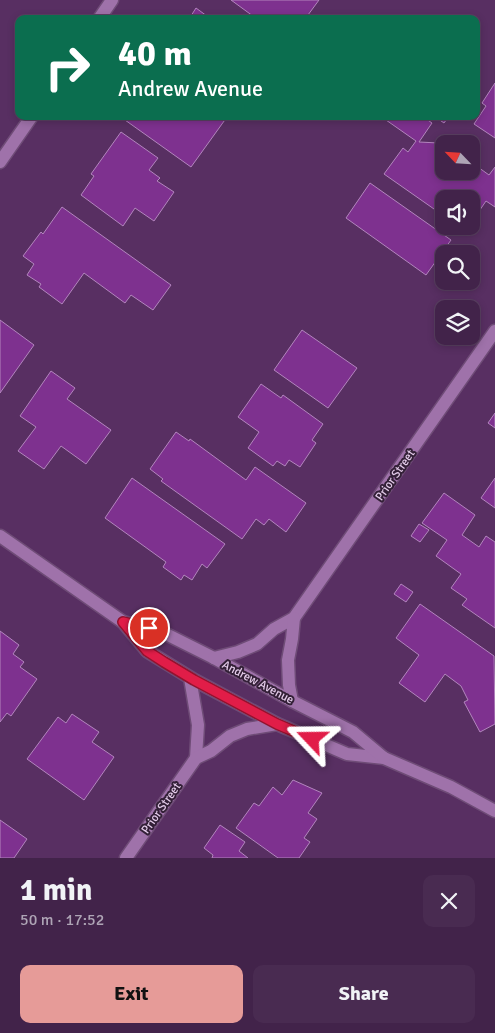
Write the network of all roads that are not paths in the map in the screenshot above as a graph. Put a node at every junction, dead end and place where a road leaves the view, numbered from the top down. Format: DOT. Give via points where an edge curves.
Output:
graph roads {
  1 [pos="112,0"];
  2 [pos="102,15"];
  3 [pos="29,120"];
  4 [pos="0,162"];
  5 [pos="495,331"];
  6 [pos="0,536"];
  7 [pos="294,618"];
  8 [pos="123,622"];
  9 [pos="214,658"];
  10 [pos="190,678"];
  11 [pos="292,701"];
  12 [pos="277,724"];
  13 [pos="196,758"];
  14 [pos="384,758"];
  15 [pos="495,811"];
  16 [pos="126,858"];
  1 -- 2 [label="street"];
  3 -- 4 [label="street"];
  5 -- 7 [label="street, Prior Street"];
  6 -- 8 [label="street, Andrew Avenue"];
  7 -- 9 [label="street, Prior Street" via="257,644"];
  7 -- 11 [label="street, Prior Street" via="288,660"];
  8 -- 9 [label="street, Andrew Avenue" via="162,632"];
  8 -- 10 [label="street, Andrew Avenue" via="147,651"];
  9 -- 11 [label="street, Andrew Avenue"];
  10 -- 12 [label="street, Andrew Avenue"];
  10 -- 13 [label="street" via="198,725"];
  11 -- 14 [label="street, Andrew Avenue" via="354,732"];
  12 -- 13 [label="street, Prior Street" via="247,729 230,736"];
  12 -- 14 [label="street, Andrew Avenue" via="347,754"];
  13 -- 16 [label="street, Prior Street"];
  14 -- 15 [label="street, Andrew Avenue" via="451,787"];
}
